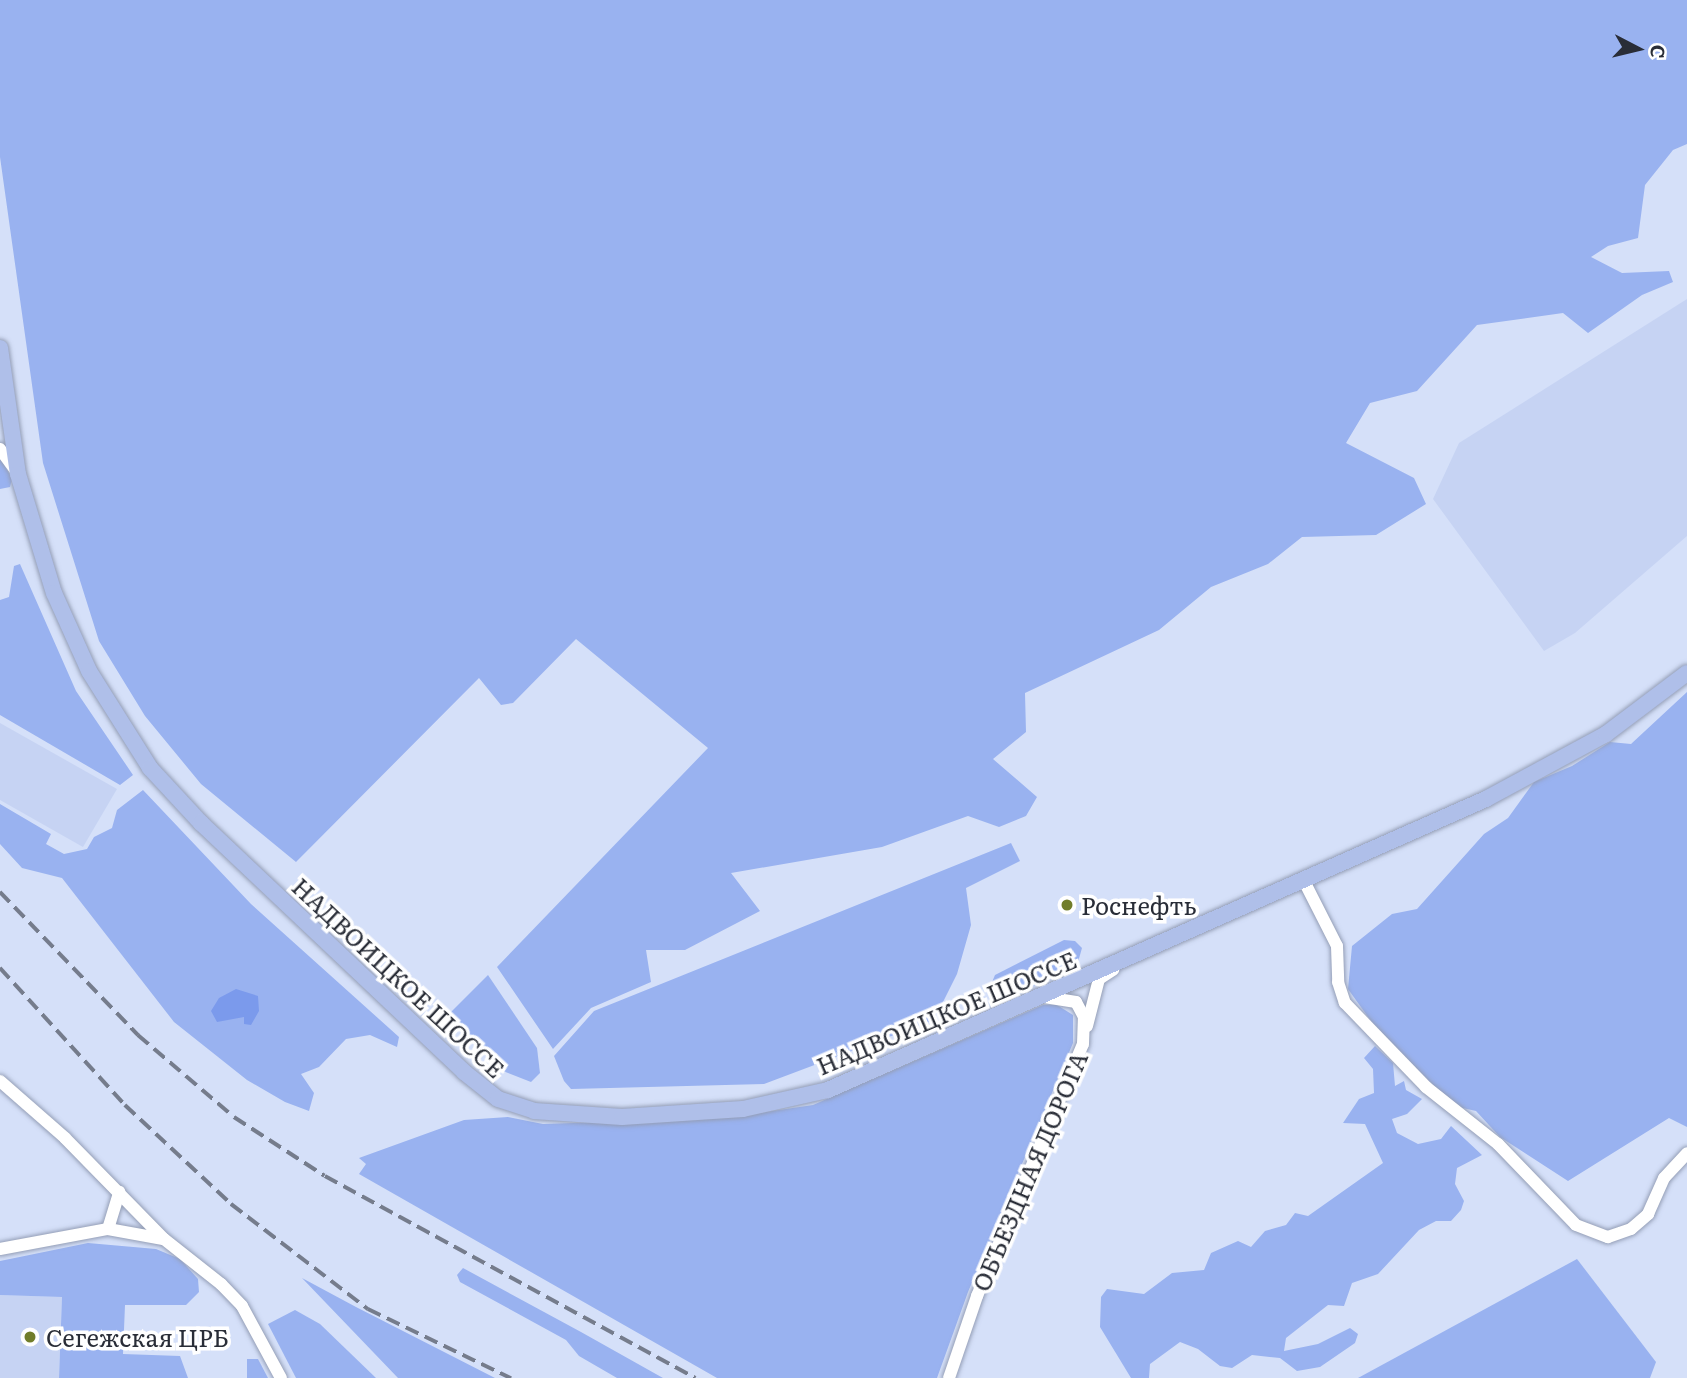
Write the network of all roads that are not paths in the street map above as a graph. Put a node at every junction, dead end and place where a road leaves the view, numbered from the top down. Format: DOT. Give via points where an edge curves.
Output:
graph roads {
  1 [pos="0,348"];
  2 [pos="5,421"];
  3 [pos="0,449"];
  4 [pos="18,474"];
  5 [pos="1687,673"];
  6 [pos="1303,879"];
  7 [pos="1138,953"];
  8 [pos="1036,998"];
  9 [pos="1083,1044"];
  10 [pos="0,1081"];
  11 [pos="1687,1153"];
  12 [pos="119,1192"];
  13 [pos="108,1229"];
  14 [pos="164,1239"];
  15 [pos="0,1249"];
  16 [pos="281,1378"];
  17 [pos="949,1378"];
  1 -- 2 [label="main road, НАДВОИЦКОЕ ШОССЕ"];
  2 -- 4 [label="main road, НАДВОИЦКОЕ ШОССЕ"];
  3 -- 4 [label="street"];
  4 -- 8 [label="main road, НАДВОИЦКОЕ ШОССЕ" via="54,593 89,671 150,768 211,833 498,1099 534,1111 622,1117 743,1109 828,1090"];
  5 -- 6 [label="main road, НАДВОИЦКОЕ ШОССЕ" via="1606,734 1498,792"];
  6 -- 7 [label="main road, НАДВОИЦКОЕ ШОССЕ"];
  6 -- 11 [label="street" via="1336,946 1345,1003 1426,1087 1498,1144 1576,1225 1608,1237 1631,1229 1648,1214 1664,1178"];
  7 -- 8 [label="main road, НАДВОИЦКОЕ ШОССЕ"];
  7 -- 9 [label="street" via="1098,979"];
  8 -- 9 [label="street, ОБЪЕЗДНАЯ ДОРОГА" via="1058,996 1076,1002 1084,1017"];
  9 -- 17 [label="street, ОБЪЕЗДНАЯ ДОРОГА" via="977,1296"];
  10 -- 12 [label="street"];
  12 -- 13 [label="street"];
  12 -- 14 [label="street"];
  13 -- 14 [label="street"];
  13 -- 15 [label="street"];
  14 -- 16 [label="street" via="242,1306"];
}
